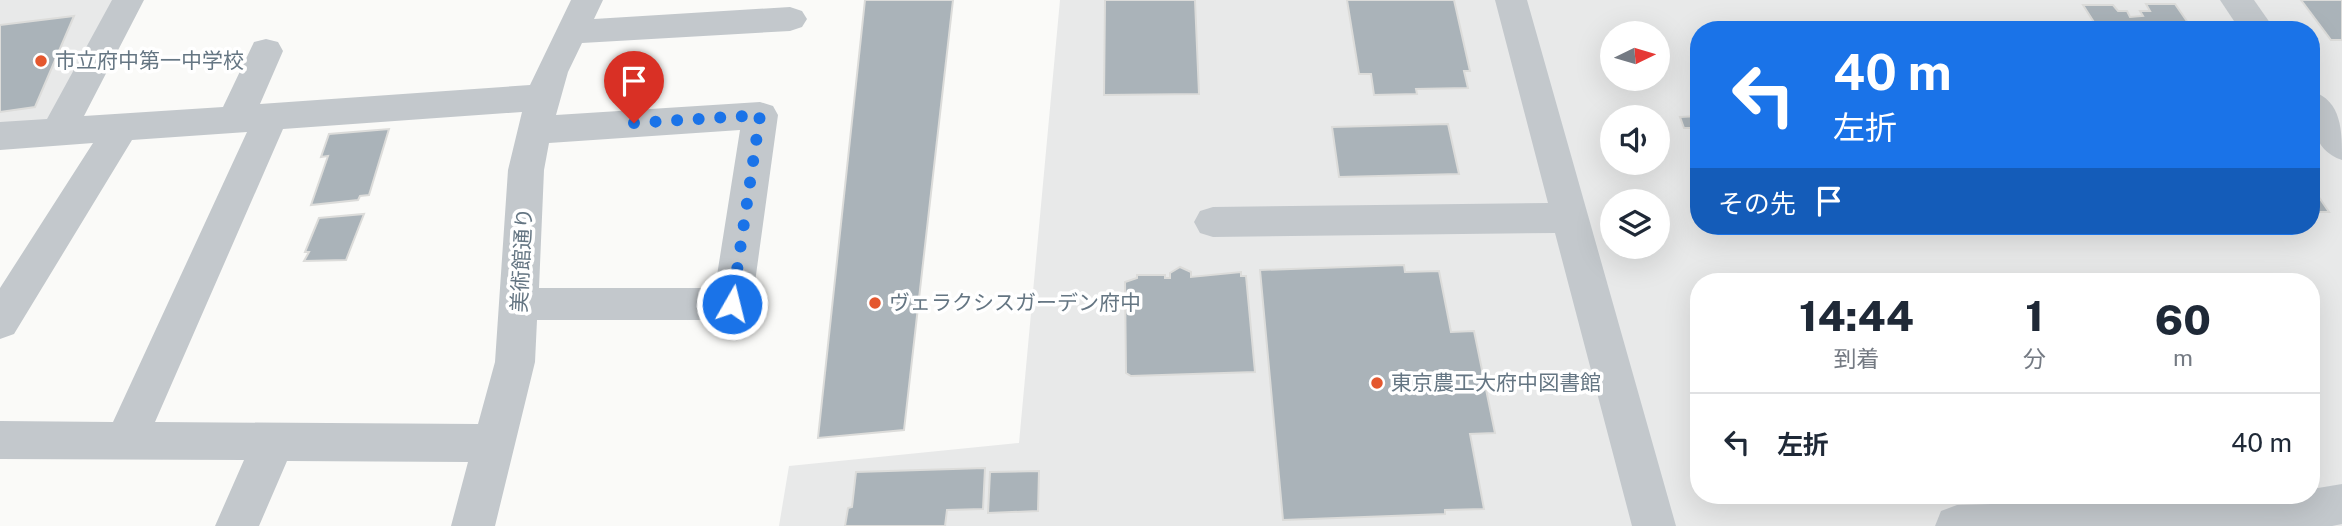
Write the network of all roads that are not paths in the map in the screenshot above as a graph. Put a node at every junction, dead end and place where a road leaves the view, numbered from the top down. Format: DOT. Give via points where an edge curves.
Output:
graph roads {
  1 [pos="128,0"];
  2 [pos="587,0"];
  3 [pos="1511,0"];
  4 [pos="2236,0"];
  5 [pos="790,19"];
  6 [pos="2251,21"];
  7 [pos="571,32"];
  8 [pos="266,51"];
  9 [pos="538,113"];
  10 [pos="2320,115"];
  11 [pos="253,119"];
  12 [pos="122,127"];
  13 [pos="58,132"];
  14 [pos="0,136"];
  15 [pos="2342,146"];
  16 [pos="1570,218"];
  17 [pos="1213,222"];
  18 [pos="520,304"];
  19 [pos="0,322"];
  20 [pos="0,440"];
  21 [pos="126,440"];
  22 [pos="496,443"];
  23 [pos="273,444"];
  24 [pos="2341,507"];
  25 [pos="237,526"];
  26 [pos="473,526"];
  27 [pos="1654,526"];
  28 [pos="1957,526"];
  1 -- 13 [label="street"];
  2 -- 7 [label="street, 美術館通り"];
  3 -- 16 [label="street"];
  4 -- 6 [label="street"];
  5 -- 7 [label="street"];
  7 -- 9 [label="street, 美術館通り"];
  8 -- 11 [label="street"];
  9 -- 11 [label="street"];
  9 -- 18 [label="street, 美術館通り" via="526,170"];
  9 -- 18 [label="street" via="760,115 732,304"];
  10 -- 15 [label="street"];
  11 -- 12 [label="street"];
  11 -- 21 [label="street"];
  12 -- 13 [label="street"];
  12 -- 19 [label="street"];
  13 -- 14 [label="street"];
  16 -- 17 [label="street"];
  16 -- 27 [label="street"];
  18 -- 22 [label="street, 美術館通り" via="515,362"];
  20 -- 21 [label="street"];
  21 -- 23 [label="street"];
  22 -- 23 [label="street"];
  22 -- 26 [label="street, 美術館通り"];
  23 -- 25 [label="street"];
  24 -- 28 [label="street" via="2263,518"];
}
